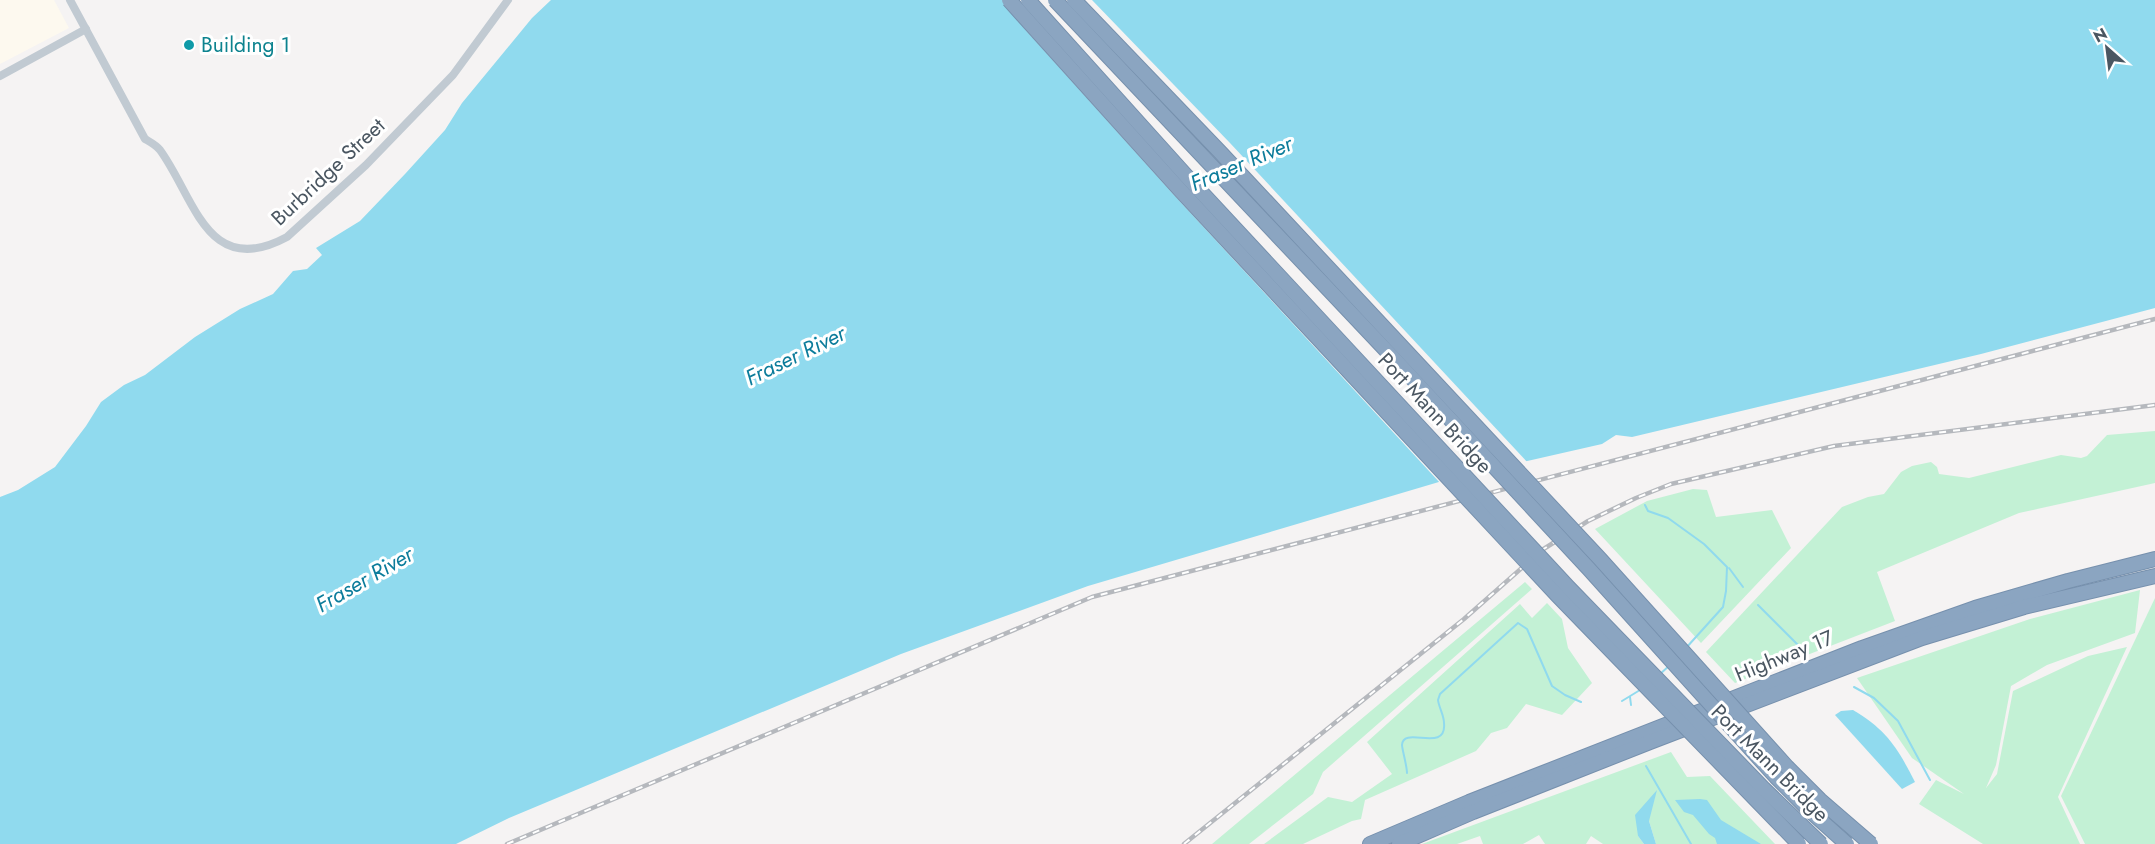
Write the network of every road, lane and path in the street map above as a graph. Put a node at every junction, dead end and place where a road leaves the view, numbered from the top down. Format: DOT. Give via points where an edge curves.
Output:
graph roads {
  1 [pos="70,0"];
  2 [pos="508,0"];
  3 [pos="1009,0"];
  4 [pos="1028,0"];
  5 [pos="1055,0"];
  6 [pos="1074,0"];
  7 [pos="86,29"];
  8 [pos="0,76"];
  9 [pos="2155,559"];
  10 [pos="2155,574"];
  11 [pos="1370,844"];
  12 [pos="1399,844"];
  13 [pos="1799,844"];
  14 [pos="1821,844"];
  15 [pos="1847,844"];
  16 [pos="1871,844"];
  1 -- 7 [label="street, Burbridge Street"];
  2 -- 7 [label="street, Burbridge Street" via="453,75 366,165 287,237 252,249 222,242 206,229 159,148 146,139"];
  3 -- 13 [label="highway, bridge" via="1534,571"];
  4 -- 14 [label="highway, Port Mann Bridge, bridge" via="1560,579"];
  5 -- 15 [label="highway, Port Mann Bridge, bridge" via="1597,577 1776,777"];
  6 -- 16 [label="highway, bridge" via="1528,482 1787,767"];
  7 -- 8 [label="street"];
  9 -- 11 [label="highway, Highway 17" via="1975,608 1862,648"];
  10 -- 12 [label="highway, Highway 17" via="1922,638"];
}
